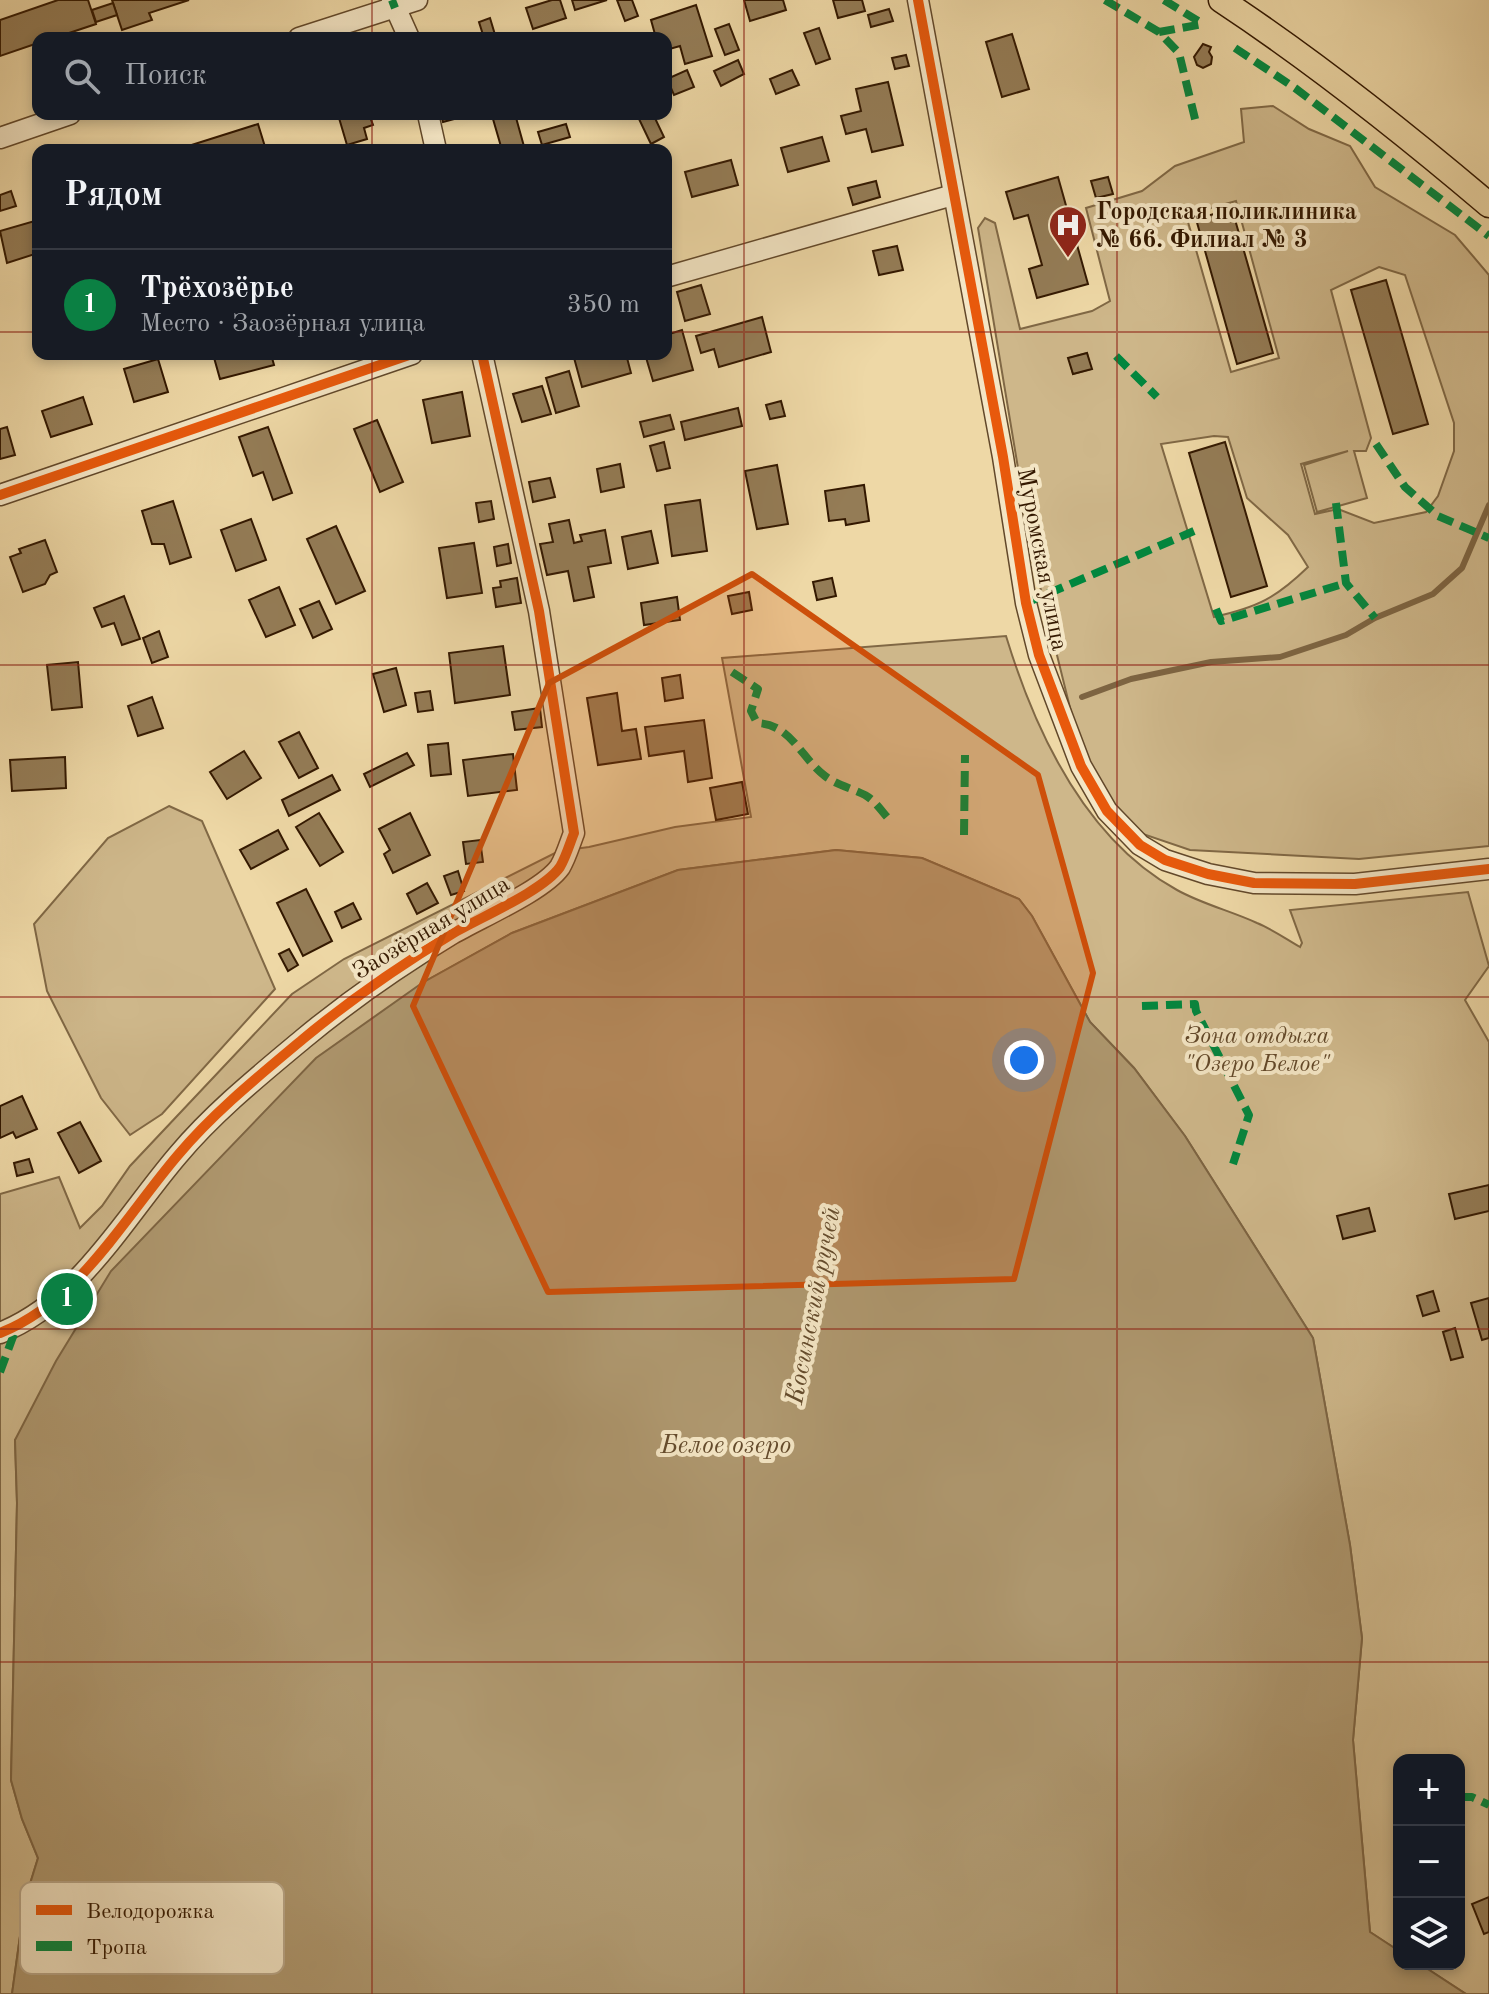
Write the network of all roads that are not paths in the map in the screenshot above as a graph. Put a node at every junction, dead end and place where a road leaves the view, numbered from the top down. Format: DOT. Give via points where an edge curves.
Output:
graph roads {
  1 [pos="417,0"];
  2 [pos="918,0"];
  3 [pos="1221,0"];
  4 [pos="394,4"];
  5 [pos="316,32"];
  6 [pos="406,32"];
  7 [pos="52,120"];
  8 [pos="429,120"];
  9 [pos="0,138"];
  10 [pos="435,144"];
  11 [pos="953,195"];
  12 [pos="1489,205"];
  13 [pos="672,275"];
  14 [pos="394,360"];
  15 [pos="483,360"];
  16 [pos="0,495"];
  17 [pos="1489,869"];
  18 [pos="0,1333"];
  1 -- 4 [label="street"];
  2 -- 11 [label="street, Муромская улица"];
  3 -- 12 [label="main road" via="1349,91"];
  4 -- 5 [label="street"];
  4 -- 6 [label="street"];
  7 -- 9 [label="street"];
  8 -- 10 [label="street"];
  11 -- 13 [label="street"];
  11 -- 17 [label="street, Муромская улица" via="1032,629 1081,766 1107,811 1140,845 1165,860 1254,883 1355,884"];
  14 -- 16 [label="street"];
  15 -- 18 [label="street, Заозёрная улица" via="539,611 574,833 560,867 358,994 255,1079 180,1152 55,1303"];
}
